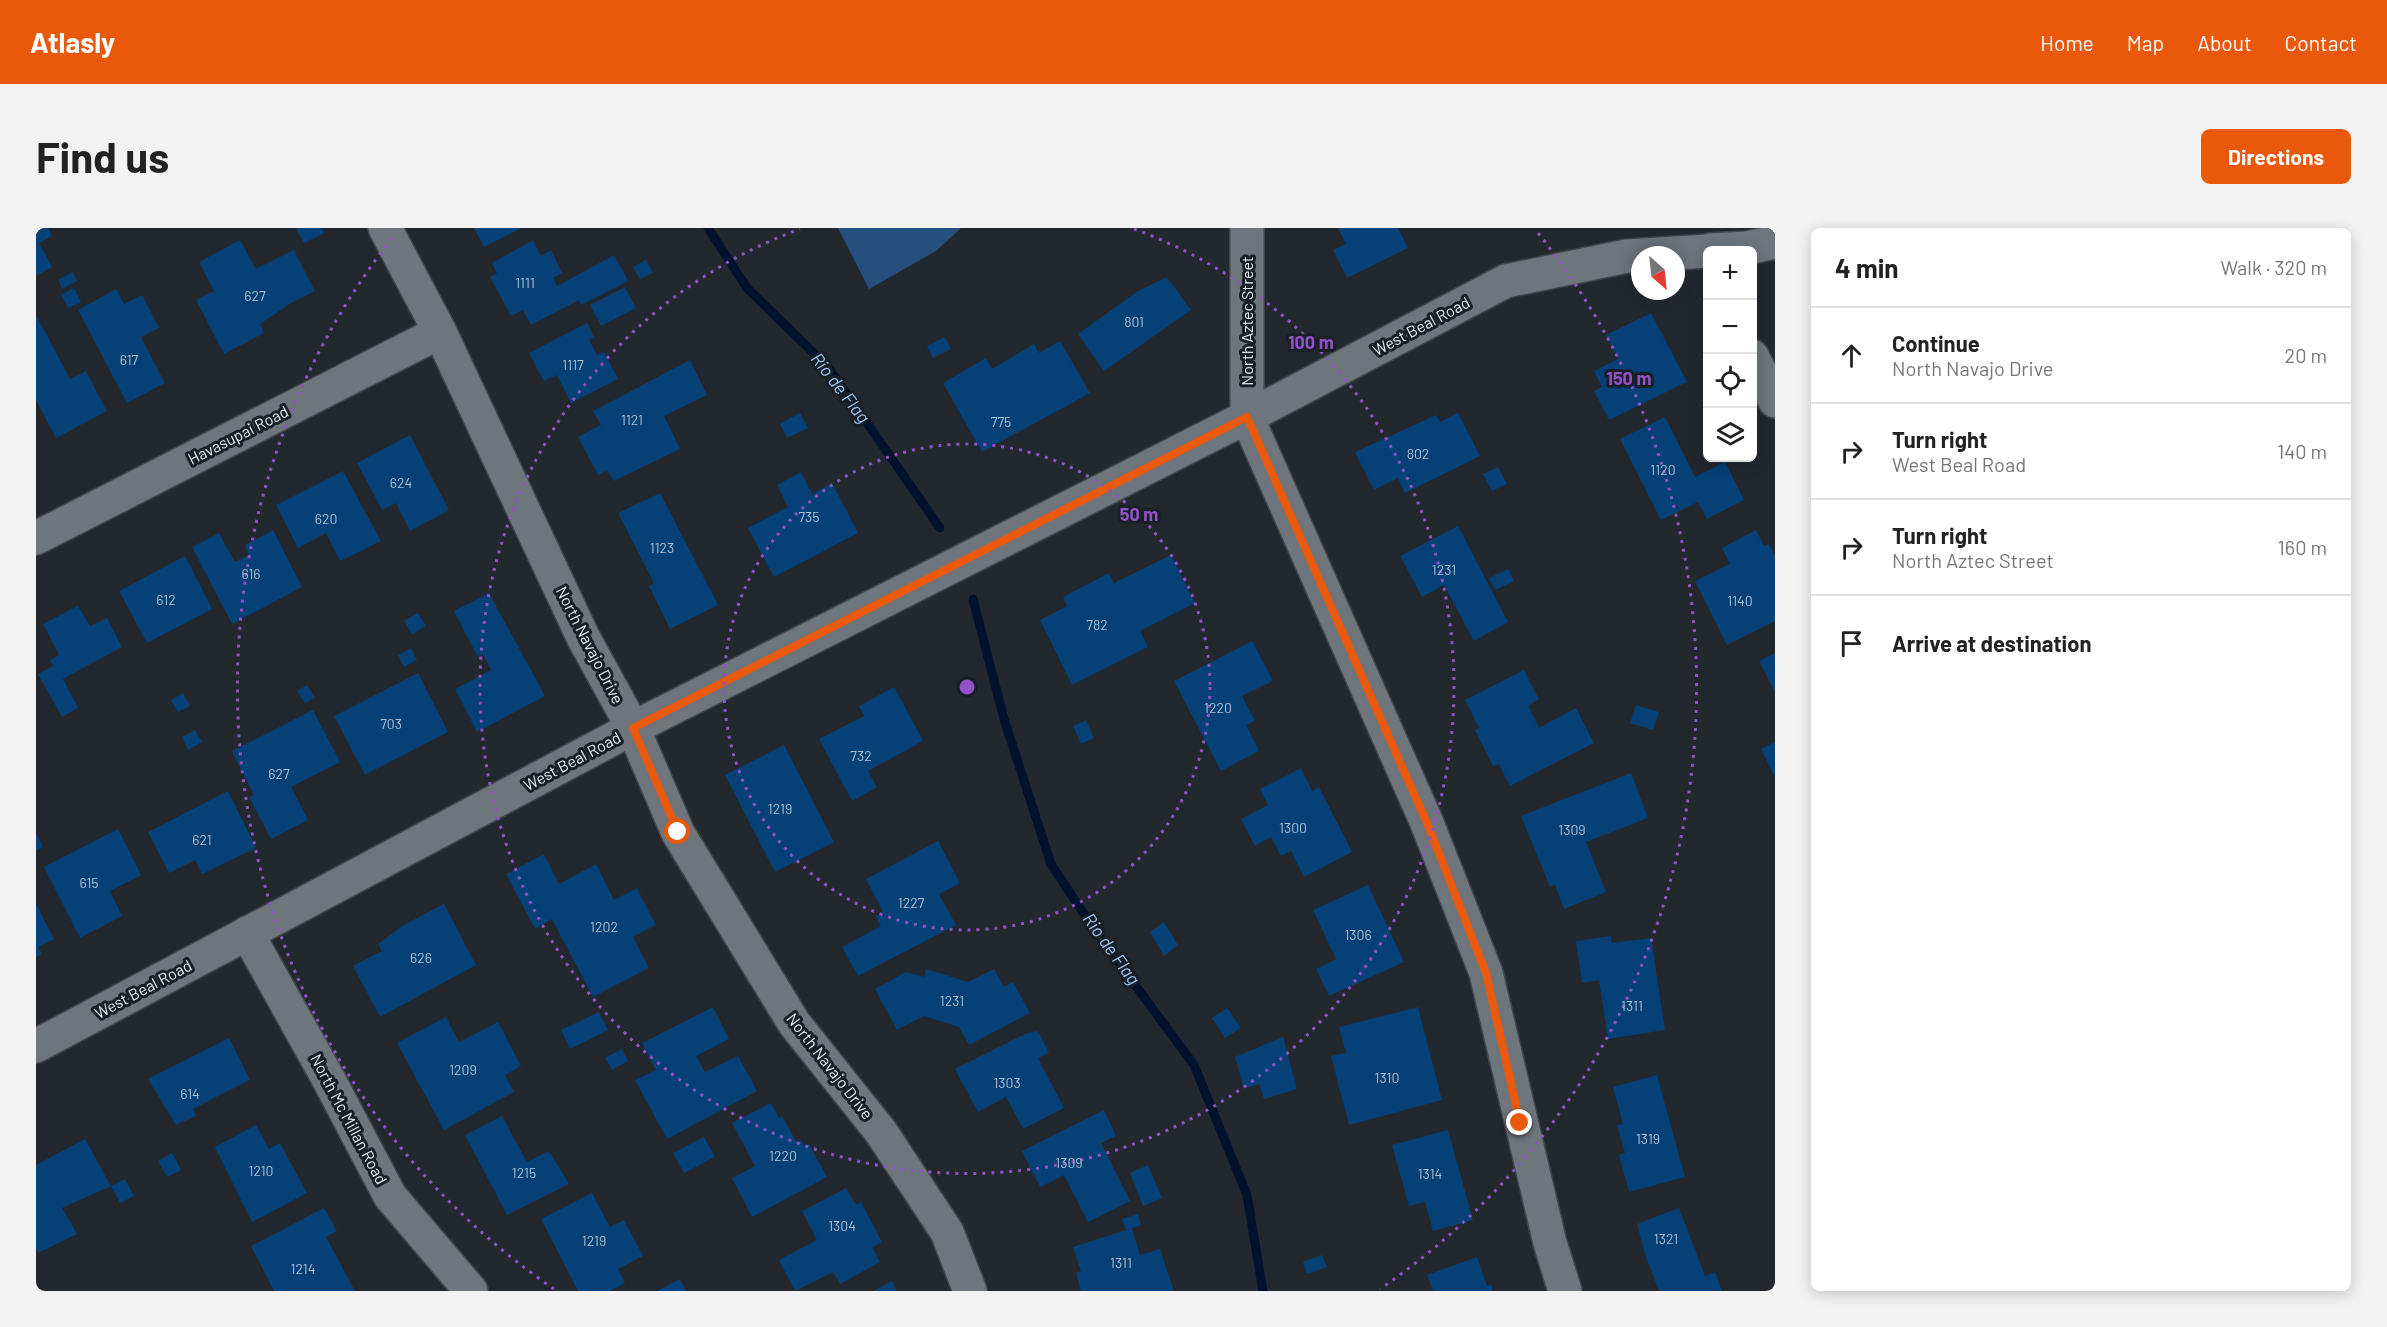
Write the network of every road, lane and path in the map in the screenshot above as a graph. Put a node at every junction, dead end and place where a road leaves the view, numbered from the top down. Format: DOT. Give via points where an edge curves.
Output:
graph roads {
  1 [pos="385,228"];
  2 [pos="1247,228"];
  3 [pos="1775,242"];
  4 [pos="1757,246"];
  5 [pos="1703,255"];
  6 [pos="440,332"];
  7 [pos="1757,366"];
  8 [pos="1775,401"];
  9 [pos="1247,417"];
  10 [pos="37,536"];
  11 [pos="633,728"];
  12 [pos="247,933"];
  13 [pos="36,1046"];
  14 [pos="471,1291"];
  15 [pos="970,1291"];
  16 [pos="1565,1291"];
  1 -- 6 [label="street, North Navajo Drive"];
  2 -- 9 [label="street, North Aztec Street"];
  3 -- 4 [label="street, West Beal Road"];
  5 -- 9 [label="street, West Beal Road" via="1628,256 1506,281"];
  6 -- 10 [label="street, Havasupai Road"];
  6 -- 11 [label="street, North Navajo Drive" via="583,637"];
  7 -- 8 [label="street"];
  9 -- 11 [label="street, West Beal Road"];
  9 -- 16 [label="street, North Aztec Street" via="1427,823 1486,973"];
  11 -- 12 [label="street, West Beal Road"];
  11 -- 15 [label="street, North Navajo Drive" via="678,832 794,1023 881,1132 947,1232"];
  12 -- 13 [label="street, West Beal Road"];
  12 -- 14 [label="street, North Mc Millan Road" via="390,1196"];
}
